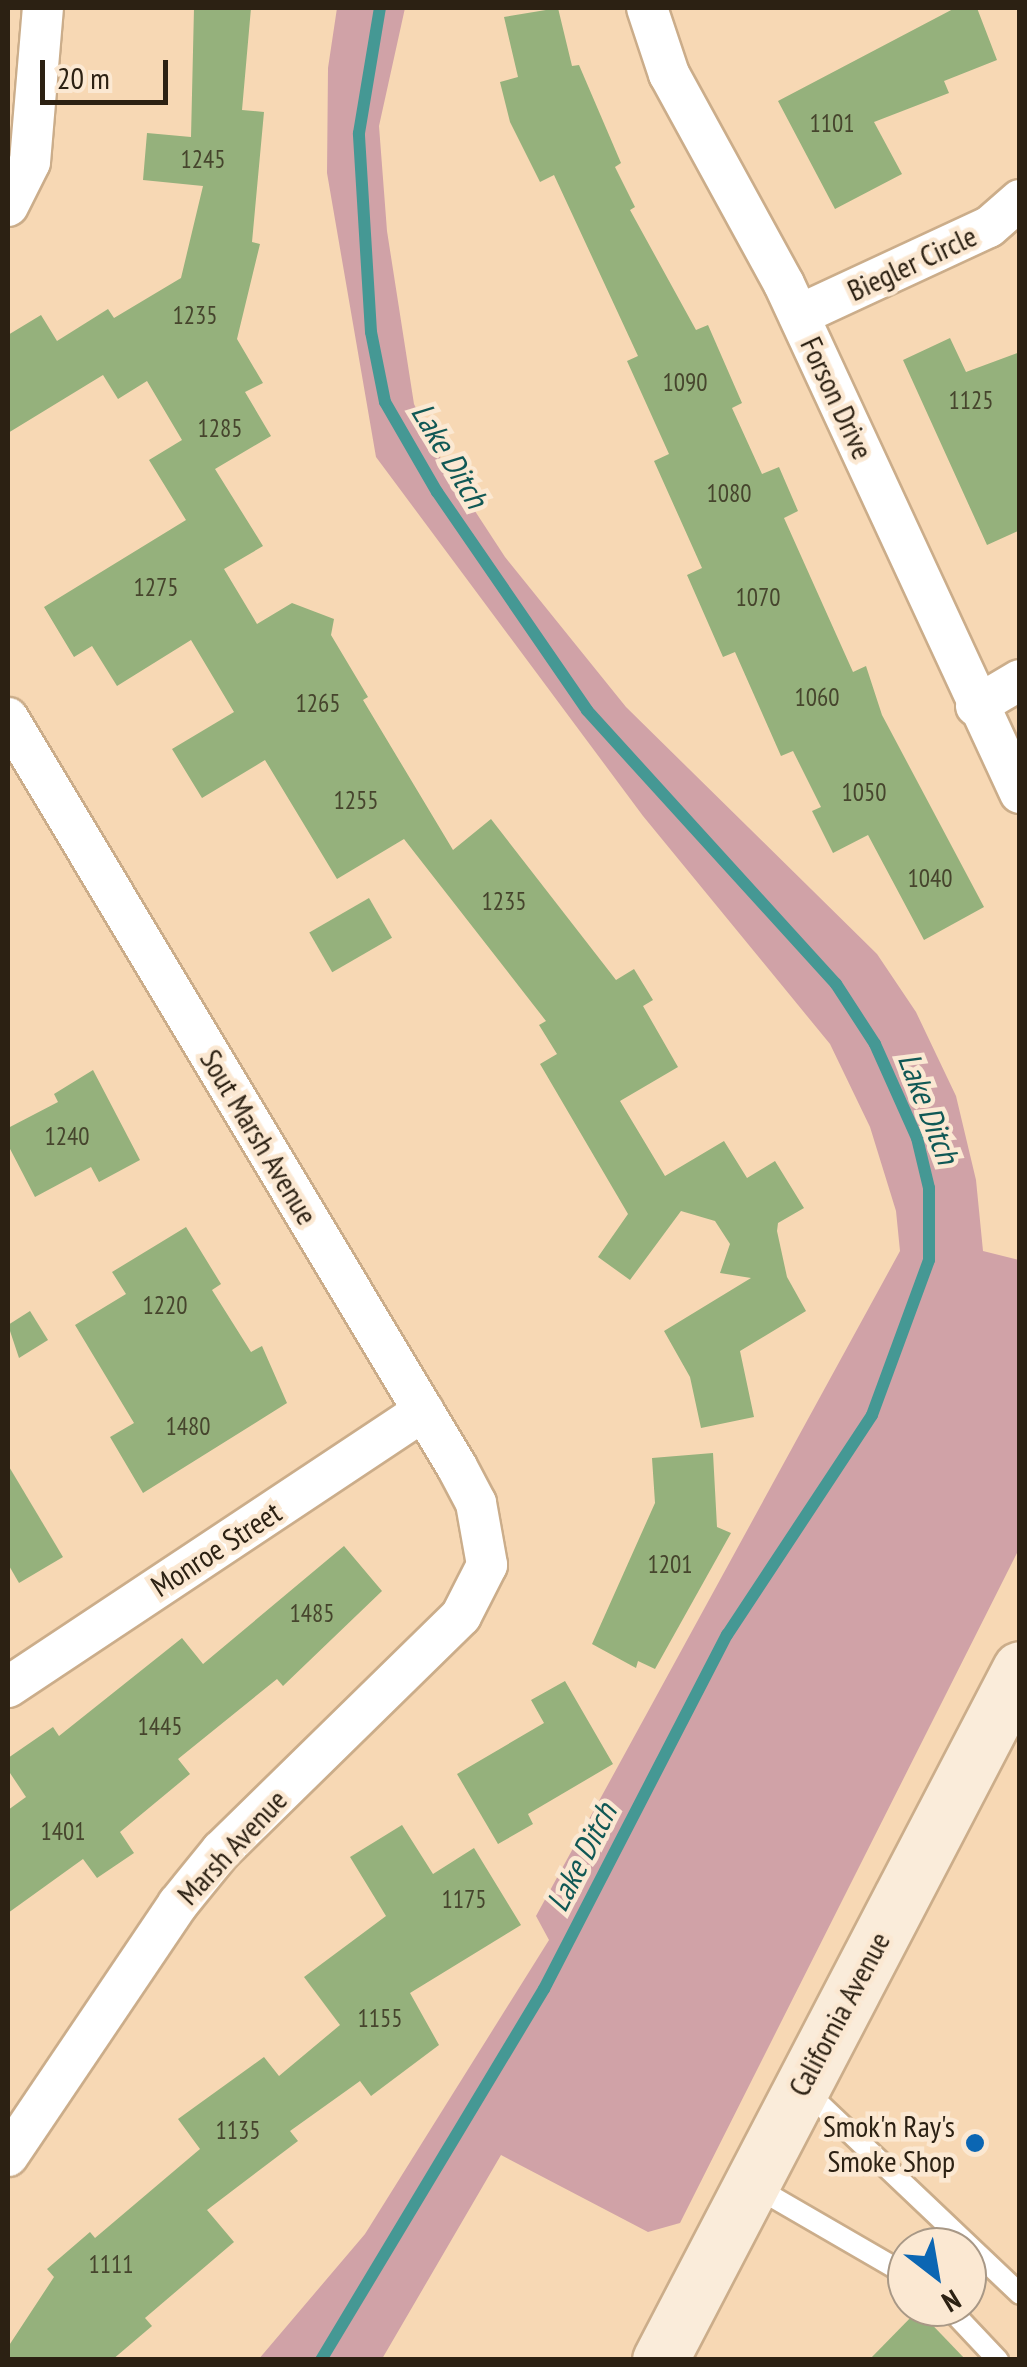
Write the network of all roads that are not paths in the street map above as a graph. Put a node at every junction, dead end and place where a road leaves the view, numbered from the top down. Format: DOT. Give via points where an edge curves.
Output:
graph roads {
  1 [pos="43,8"];
  2 [pos="647,8"];
  3 [pos="1020,200"];
  4 [pos="8,206"];
  5 [pos="798,315"];
  6 [pos="1020,680"];
  7 [pos="976,706"];
  8 [pos="8,718"];
  9 [pos="1020,793"];
  10 [pos="424,1411"];
  11 [pos="486,1565"];
  12 [pos="1020,1669"];
  13 [pos="8,1686"];
  14 [pos="801,2086"];
  15 [pos="8,2156"];
  16 [pos="750,2184"];
  17 [pos="887,2263"];
  18 [pos="1020,2294"];
  19 [pos="967,2327"];
  20 [pos="660,2360"];
  21 [pos="998,2360"];
  1 -- 4 [label="street" via="30,162"];
  2 -- 5 [label="street, Forson Drive" via="669,74"];
  3 -- 5 [label="street, Biegler Circle" via="989,228"];
  5 -- 7 [label="street, Forson Drive"];
  6 -- 7 [label="street"];
  7 -- 9 [label="street, Forson Drive"];
  8 -- 10 [label="street, Sout Marsh Avenue"];
  10 -- 11 [label="street, Sout Marsh Avenue" via="476,1503"];
  10 -- 13 [label="street, Monroe Street"];
  11 -- 15 [label="street, Marsh Avenue" via="462,1616 221,1851 178,1904"];
  12 -- 14 [label="main road, California Avenue"];
  14 -- 16 [label="main road, California Avenue"];
  14 -- 18 [label="lane"];
  16 -- 17 [label="lane"];
  16 -- 20 [label="main road, California Avenue"];
  19 -- 21 [label="lane"];
}
